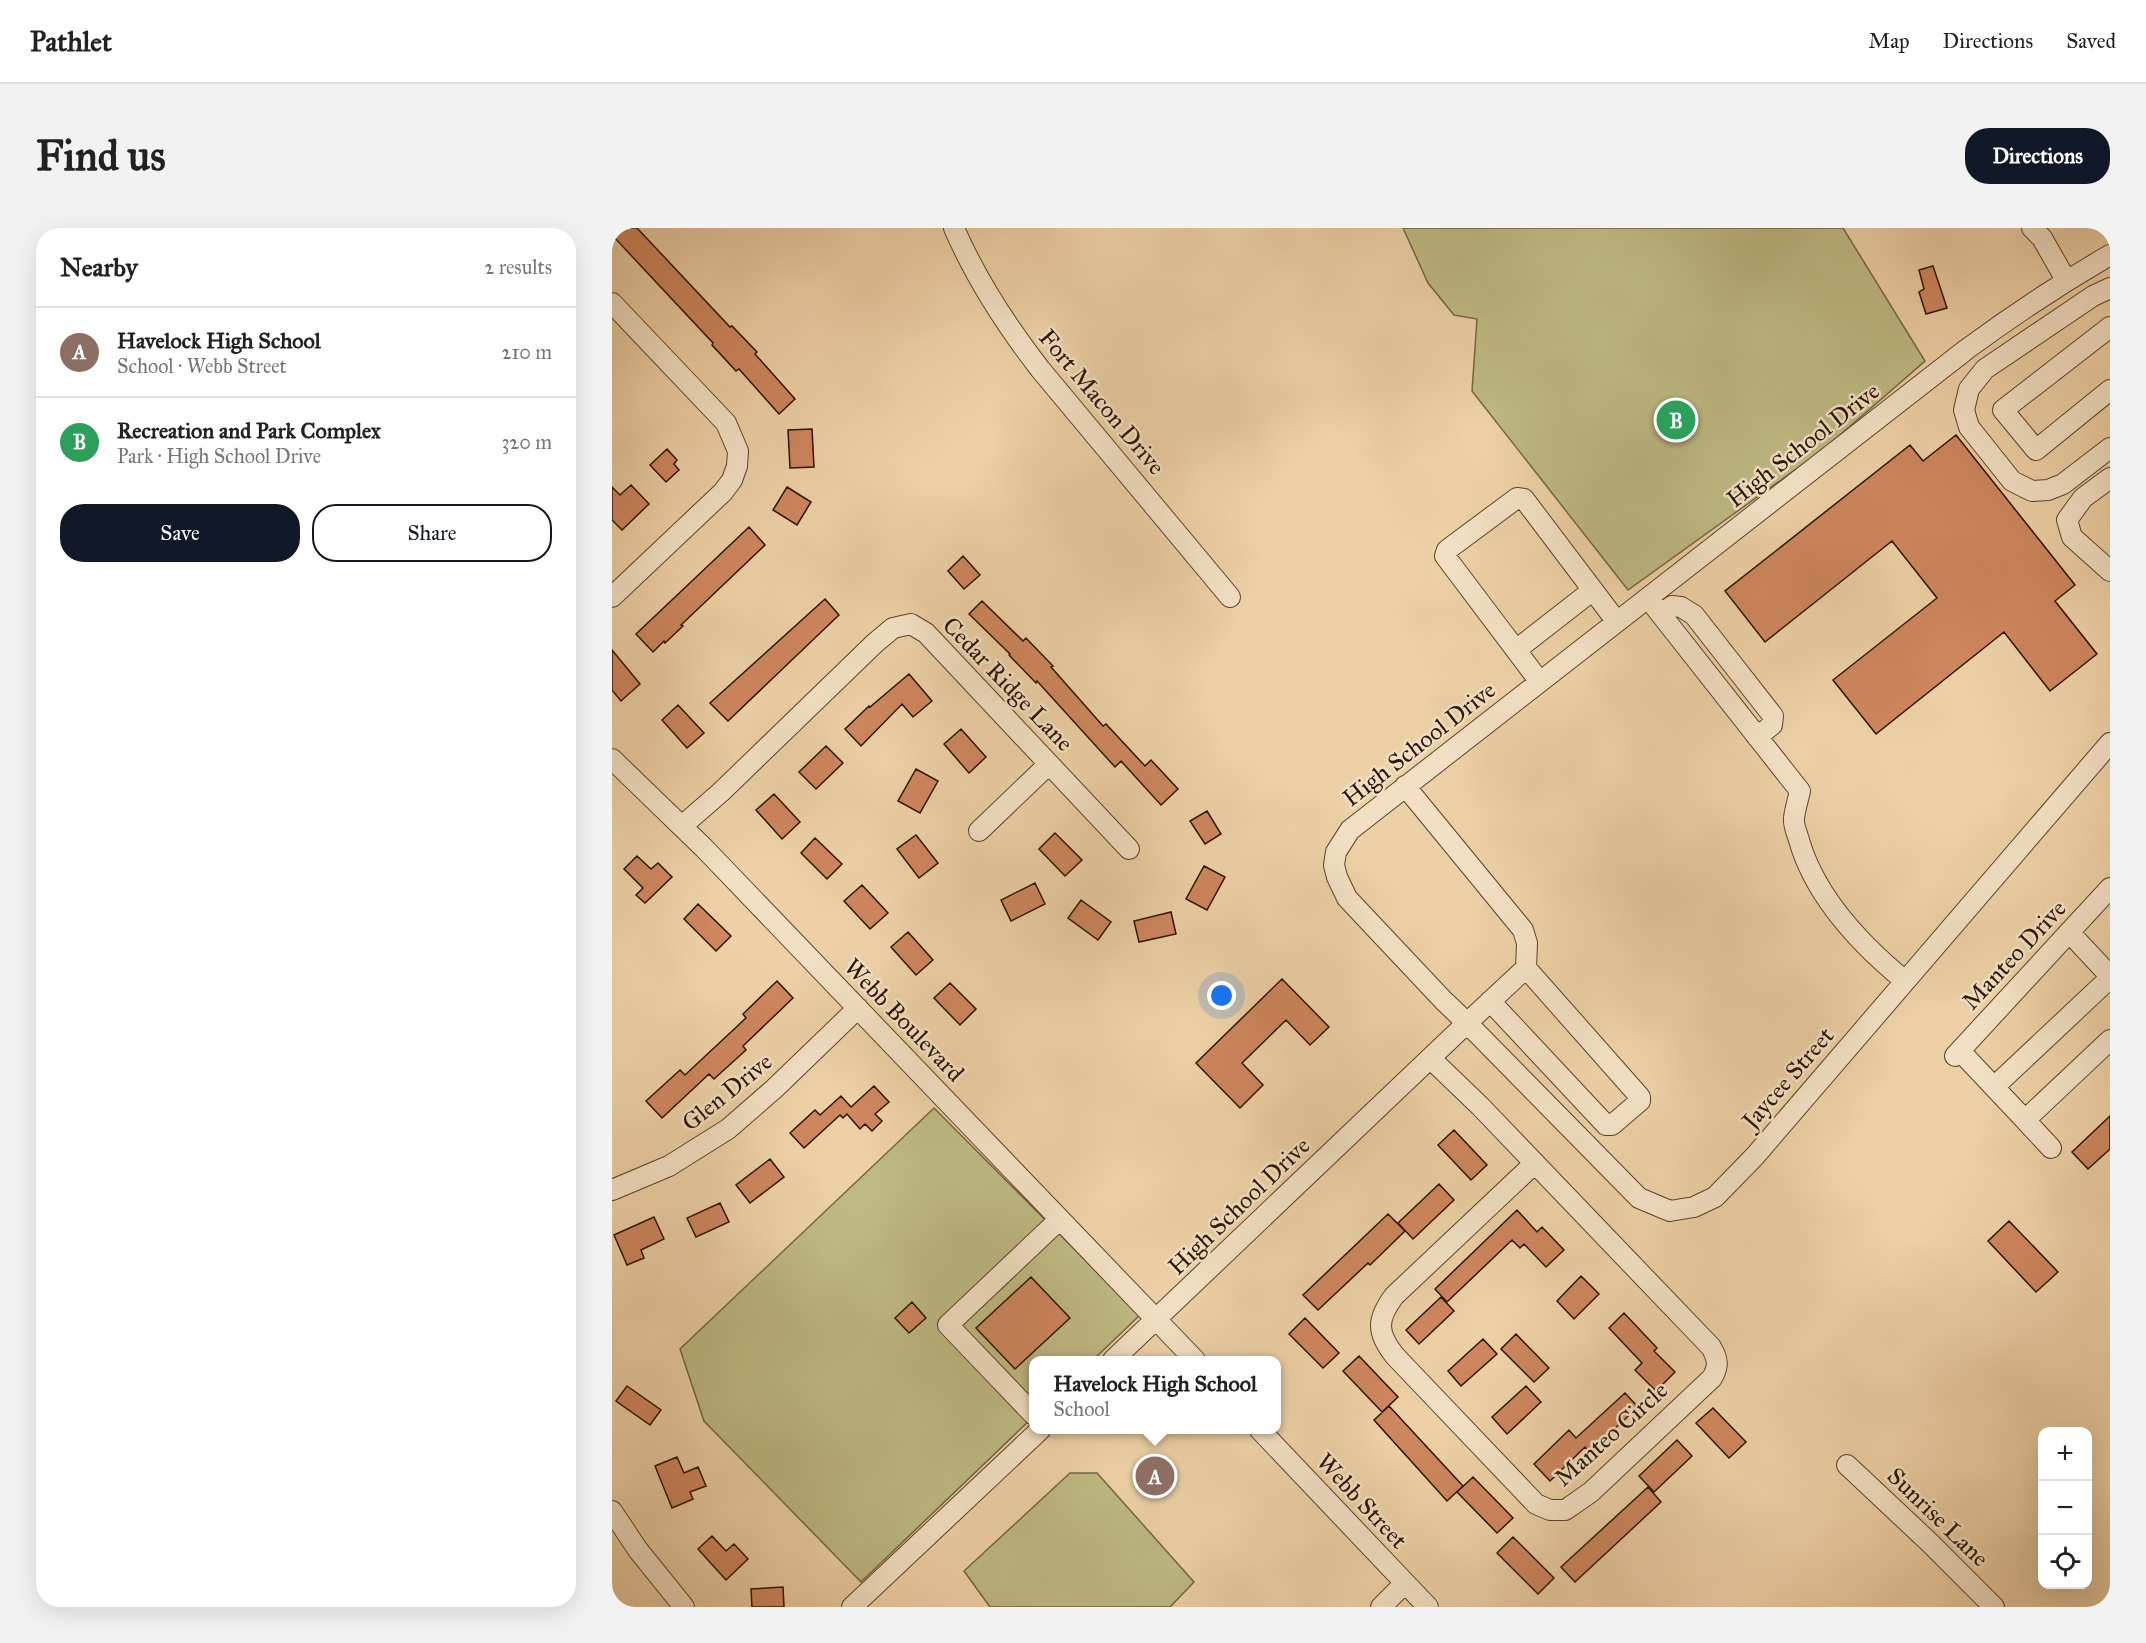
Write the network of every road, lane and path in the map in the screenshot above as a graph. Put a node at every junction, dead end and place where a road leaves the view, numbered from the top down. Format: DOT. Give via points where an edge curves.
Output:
graph roads {
  1 [pos="954,228"];
  2 [pos="2032,228"];
  3 [pos="2110,255"];
  4 [pos="2066,280"];
  5 [pos="2110,288"];
  6 [pos="612,303"];
  7 [pos="2110,327"];
  8 [pos="2110,390"];
  9 [pos="2110,448"];
  10 [pos="2110,478"];
  11 [pos="2110,571"];
  12 [pos="1593,590"];
  13 [pos="612,597"];
  14 [pos="1230,597"];
  15 [pos="1648,598"];
  16 [pos="1617,622"];
  17 [pos="1516,650"];
  18 [pos="1540,682"];
  19 [pos="2110,743"];
  20 [pos="612,759"];
  21 [pos="1050,764"];
  22 [pos="1405,786"];
  23 [pos="682,826"];
  24 [pos="979,831"];
  25 [pos="1129,849"];
  26 [pos="2110,888"];
  27 [pos="2069,932"];
  28 [pos="1526,968"];
  29 [pos="2110,977"];
  30 [pos="1905,981"];
  31 [pos="1490,1001"];
  32 [pos="858,1008"];
  33 [pos="1467,1023"];
  34 [pos="2110,1040"];
  35 [pos="1430,1058"];
  36 [pos="1994,1087"];
  37 [pos="2025,1120"];
  38 [pos="2051,1148"];
  39 [pos="1535,1163"];
  40 [pos="612,1190"];
  41 [pos="1060,1219"];
  42 [pos="1156,1320"];
  43 [pos="1117,1356"];
  44 [pos="1191,1356"];
  45 [pos="1029,1410"];
  46 [pos="1036,1434"];
  47 [pos="1264,1434"];
  48 [pos="1846,1465"];
  49 [pos="612,1511"];
  50 [pos="1405,1583"];
  51 [pos="684,1607"];
  52 [pos="852,1607"];
  53 [pos="1381,1607"];
  54 [pos="1428,1607"];
  55 [pos="1994,1607"];
  1 -- 14 [label="street, Fort Macon Drive" via="1013,335"];
  2 -- 4 [label="street"];
  3 -- 4 [label="street, High School Drive"];
  4 -- 15 [label="street, High School Drive" via="1967,349"];
  5 -- 9 [label="street" via="1984,369 1969,389 1964,410 1970,426 2013,481 2032,491 2063,484"];
  6 -- 13 [label="street" via="726,423 738,451 738,466 723,492"];
  7 -- 8 [label="street" via="2003,410 2037,450"];
  10 -- 11 [label="street" via="2083,498 2067,520 2072,537"];
  12 -- 16 [label="street"];
  12 -- 17 [label="street"];
  12 -- 17 [label="street" via="1524,499 1517,498 1447,550 1445,556"];
  15 -- 16 [label="street, High School Drive"];
  15 -- 30 [label="street" via="1800,791 1793,819 1803,854 1829,903"];
  16 -- 18 [label="street, High School Drive"];
  17 -- 18 [label="street"];
  18 -- 22 [label="street, High School Drive"];
  19 -- 30 [label="street, Jaycee Street"];
  20 -- 23 [label="street, Webb Boulevard"];
  21 -- 23 [label="street, Cedar Ridge Lane" via="926,633 911,624 900,625 875,643"];
  21 -- 24 [label="street"];
  21 -- 25 [label="street, Cedar Ridge Lane"];
  22 -- 28 [label="street" via="1523,930"];
  22 -- 33 [label="street, High School Drive" via="1350,830 1336,852 1336,877 1366,920"];
  23 -- 32 [label="street, Webb Boulevard"];
  26 -- 27 [label="street, Manteo Drive"];
  27 -- 29 [label="street"];
  27 -- 36 [label="street, Manteo Drive" via="1957,1053"];
  28 -- 31 [label="street"];
  28 -- 31 [label="street" via="1640,1101 1612,1125 1606,1125"];
  29 -- 36 [label="street"];
  30 -- 33 [label="street, Jaycee Street" via="1715,1197 1694,1207 1670,1211 1639,1198"];
  31 -- 33 [label="street"];
  32 -- 40 [label="street, Glen Drive" via="728,1129 669,1166"];
  32 -- 41 [label="street, Webb Boulevard"];
  33 -- 35 [label="street, High School Drive"];
  34 -- 37 [label="street"];
  35 -- 39 [label="street, Manteo Circle"];
  35 -- 42 [label="street, High School Drive"];
  36 -- 37 [label="street"];
  37 -- 38 [label="street"];
  39 -- 39 [label="street, Manteo Circle" via="1394,1296 1380,1326 1395,1356 1536,1504 1550,1510 1565,1510 1591,1492 1712,1378 1718,1363 1711,1347"];
  41 -- 42 [label="street, Webb Boulevard"];
  41 -- 45 [label="street" via="948,1325"];
  42 -- 43 [label="street, High School Drive"];
  42 -- 44 [label="street"];
  46 -- 52 [label="street"];
  47 -- 50 [label="street, Webb Street"];
  48 -- 55 [label="street, Sunrise Lane"];
  49 -- 51 [label="street"];
  50 -- 53 [label="street"];
  50 -- 54 [label="street, Webb Street"];
}
